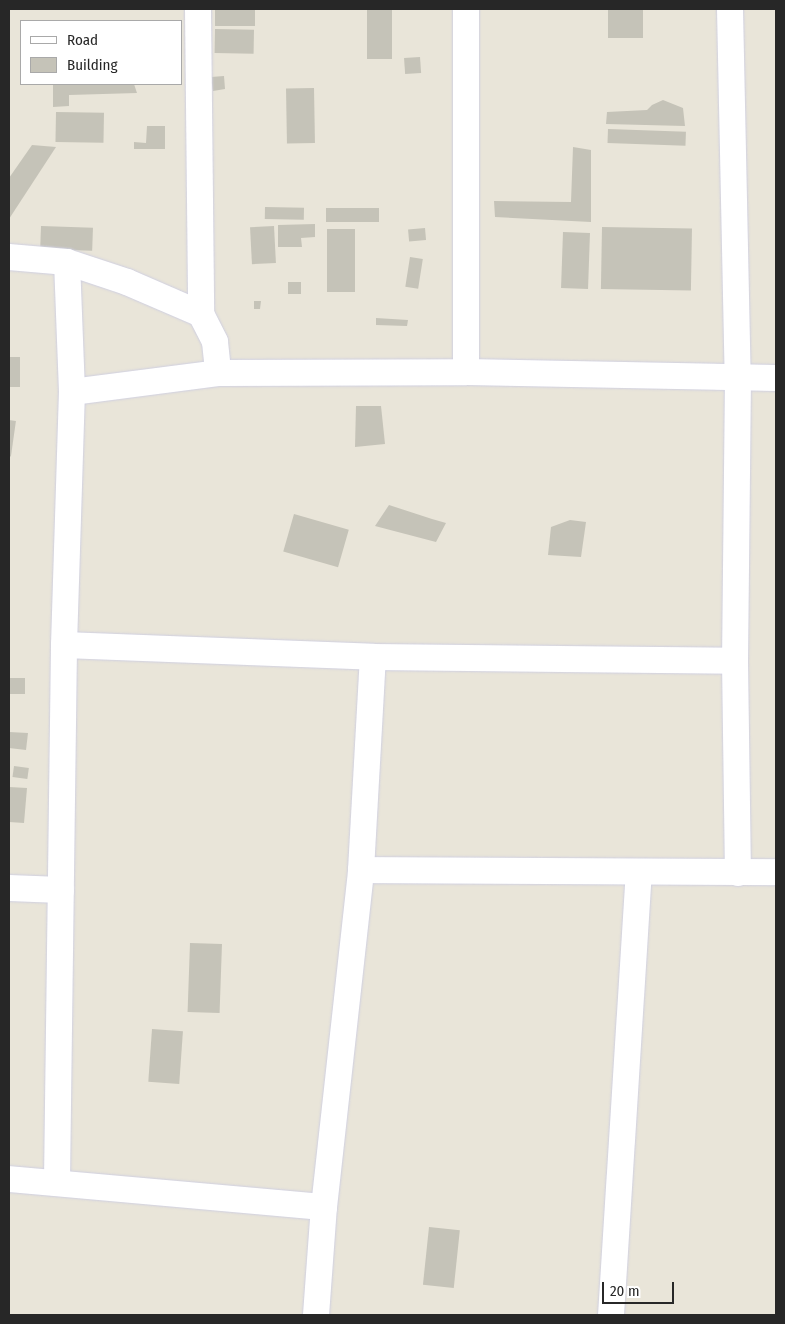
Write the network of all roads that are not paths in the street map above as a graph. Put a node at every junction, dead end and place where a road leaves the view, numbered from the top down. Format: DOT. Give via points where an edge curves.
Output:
graph roads {
  1 [pos="198,9"];
  2 [pos="466,9"];
  3 [pos="730,9"];
  4 [pos="9,257"];
  5 [pos="67,262"];
  6 [pos="202,314"];
  7 [pos="466,372"];
  8 [pos="218,373"];
  9 [pos="738,377"];
  10 [pos="776,378"];
  11 [pos="72,392"];
  12 [pos="64,645"];
  13 [pos="372,657"];
  14 [pos="735,661"];
  15 [pos="362,870"];
  16 [pos="776,872"];
  17 [pos="639,873"];
  18 [pos="738,873"];
  19 [pos="9,888"];
  20 [pos="61,890"];
  21 [pos="9,1179"];
  22 [pos="57,1181"];
  23 [pos="324,1207"];
  24 [pos="316,1315"];
  25 [pos="611,1315"];
  1 -- 6 [label="street"];
  2 -- 7 [label="street"];
  3 -- 9 [label="street"];
  4 -- 5 [label="street"];
  5 -- 6 [label="street" via="128,282"];
  5 -- 11 [label="street"];
  6 -- 8 [label="street" via="214,342"];
  7 -- 8 [label="street"];
  7 -- 9 [label="street"];
  8 -- 11 [label="street"];
  9 -- 10 [label="street"];
  9 -- 14 [label="street"];
  11 -- 12 [label="street"];
  12 -- 13 [label="street"];
  12 -- 20 [label="street"];
  13 -- 14 [label="street"];
  13 -- 15 [label="street"];
  14 -- 18 [label="street"];
  15 -- 17 [label="street"];
  15 -- 23 [label="street"];
  16 -- 18 [label="street"];
  17 -- 18 [label="street"];
  17 -- 25 [label="street"];
  19 -- 20 [label="street"];
  20 -- 22 [label="street"];
  21 -- 22 [label="street"];
  22 -- 23 [label="street"];
  23 -- 24 [label="street"];
}
